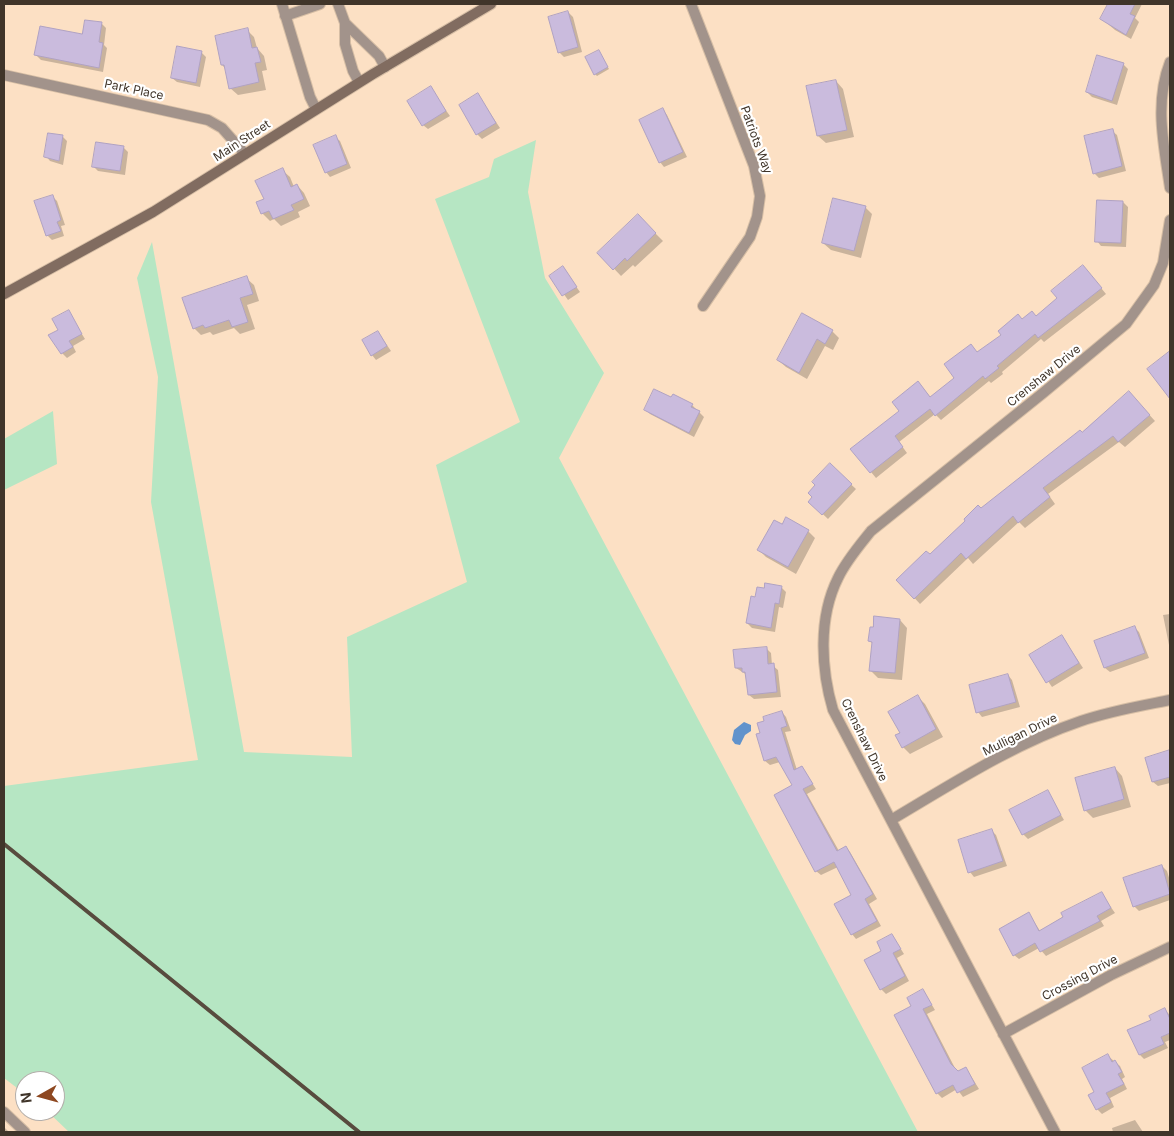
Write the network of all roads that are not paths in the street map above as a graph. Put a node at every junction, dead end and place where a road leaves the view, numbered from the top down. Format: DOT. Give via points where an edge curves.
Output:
graph roads {
  1 [pos="282,4"];
  2 [pos="320,4"];
  3 [pos="338,4"];
  4 [pos="491,4"];
  5 [pos="691,4"];
  6 [pos="285,16"];
  7 [pos="345,23"];
  8 [pos="1170,62"];
  9 [pos="385,67"];
  10 [pos="4,75"];
  11 [pos="360,82"];
  12 [pos="316,109"];
  13 [pos="245,154"];
  14 [pos="1170,188"];
  15 [pos="1170,220"];
  16 [pos="4,294"];
  17 [pos="703,306"];
  18 [pos="1170,700"];
  19 [pos="890,820"];
  20 [pos="1170,947"];
  21 [pos="1003,1034"];
  22 [pos="4,1112"];
  23 [pos="25,1132"];
  24 [pos="1055,1132"];
  1 -- 6 [label="street"];
  2 -- 6 [label="street"];
  3 -- 7 [label="street"];
  4 -- 9 [label="street, Main Street"];
  5 -- 17 [label="street, Patriots Way" via="754,166 760,196 750,237"];
  6 -- 12 [label="street"];
  7 -- 9 [label="street" via="379,56"];
  7 -- 11 [label="street" via="345,44"];
  8 -- 14 [label="street" via="1163,84 1161,129"];
  9 -- 11 [label="street, Main Street"];
  10 -- 13 [label="street, Park Place" via="208,120 222,128"];
  11 -- 12 [label="street, Main Street"];
  12 -- 13 [label="street, Main Street"];
  13 -- 16 [label="street, Main Street" via="153,212"];
  15 -- 19 [label="street, Crenshaw Drive" via="1163,263 1154,285 1126,324 871,531 851,555 837,580 825,630 823,659 826,685 846,739"];
  18 -- 19 [label="street, Mulligan Drive" via="1106,713 1052,732 1006,753"];
  19 -- 21 [label="street, Crenshaw Drive"];
  20 -- 21 [label="street, Crossing Drive" via="1120,970"];
  21 -- 24 [label="street, Crenshaw Drive"];
  22 -- 23 [label="street"];
}
